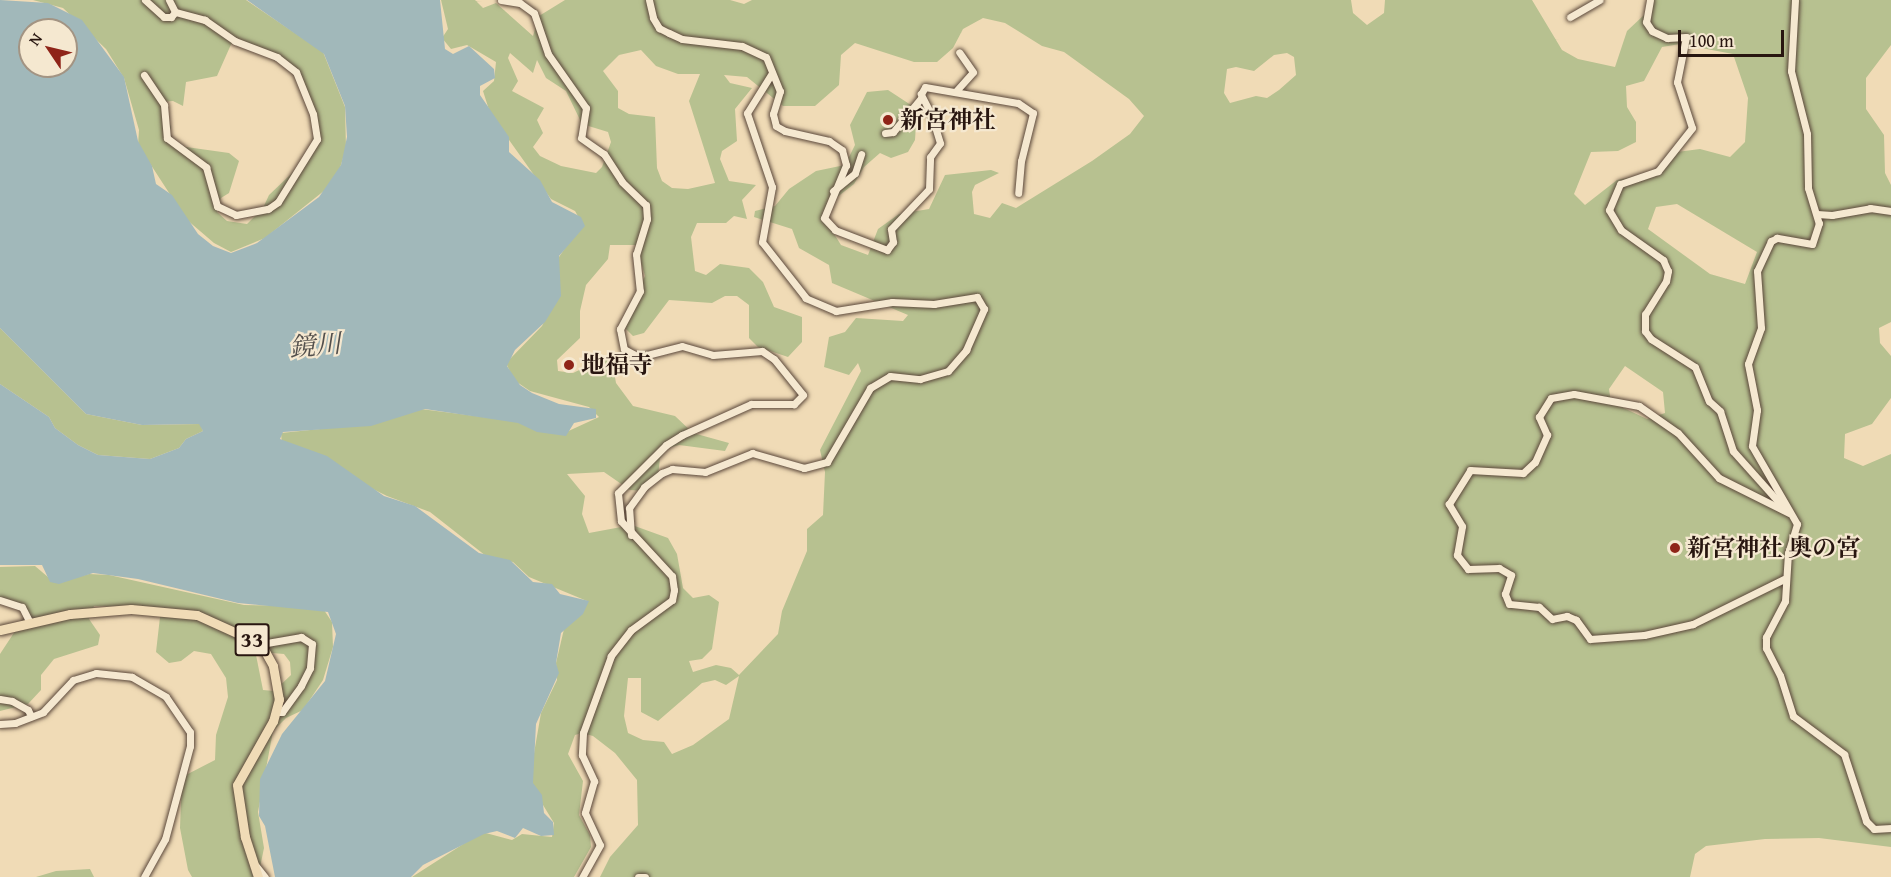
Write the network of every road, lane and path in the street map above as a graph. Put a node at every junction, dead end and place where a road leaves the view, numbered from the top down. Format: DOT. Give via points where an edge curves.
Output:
graph roads {
  1 [pos="145,0"];
  2 [pos="169,0"];
  3 [pos="501,0"];
  4 [pos="649,0"];
  5 [pos="1599,0"];
  6 [pos="1650,0"];
  7 [pos="1795,0"];
  8 [pos="175,12"];
  9 [pos="1569,17"];
  10 [pos="959,52"];
  11 [pos="772,73"];
  12 [pos="144,75"];
  13 [pos="956,91"];
  14 [pos="922,97"];
  15 [pos="885,133"];
  16 [pos="861,153"];
  17 [pos="833,191"];
  18 [pos="1018,193"];
  19 [pos="1891,212"];
  20 [pos="1817,214"];
  21 [pos="1789,513"];
  22 [pos="631,535"];
  23 [pos="1784,579"];
  24 [pos="0,600"];
  25 [pos="30,624"];
  26 [pos="0,630"];
  27 [pos="261,644"];
  28 [pos="0,699"];
  29 [pos="277,712"];
  30 [pos="30,716"];
  31 [pos="0,724"];
  32 [pos="1891,828"];
  33 [pos="256,866"];
  34 [pos="144,877"];
  35 [pos="258,877"];
  36 [pos="265,877"];
  37 [pos="582,877"];
  38 [pos="638,877"];
  39 [pos="645,877"];
  1 -- 8 [label="street" via="164,17"];
  2 -- 8 [label="street"];
  3 -- 22 [label="street" via="520,3 534,13 548,54 586,108 581,138 604,154 622,182 646,205 647,219 636,254 640,291 620,329 624,349 639,357 682,346 712,355 762,351 774,359 803,395 794,404 751,404 733,410 666,445 618,493 621,521"];
  4 -- 11 [label="street" via="659,28 682,39 753,49 766,57"];
  5 -- 9 [label="street"];
  6 -- 21 [label="street" via="1646,22 1652,30 1667,38 1686,37 1677,82 1692,128 1658,171 1620,184 1609,210 1621,230 1655,253 1668,271 1645,314 1645,331 1695,367 1709,401 1720,411 1733,452"];
  7 -- 20 [label="street" via="1791,71 1807,134 1808,188"];
  8 -- 12 [label="street" via="205,20 235,41 277,57 296,72 313,114 317,139 278,202 268,209 236,215 217,206 213,178 206,167 167,138 164,105"];
  10 -- 13 [label="street" via="973,72"];
  11 -- 17 [label="street" via="780,91 773,114 776,126 829,141 842,150 846,165"];
  11 -- 22 [label="street" via="747,113 772,187 762,242 806,298 836,311 892,302 934,304 977,297 984,309 966,350 948,371 920,379 890,376 870,388 827,462 804,468 752,453 705,472 672,469 644,487 629,508"];
  13 -- 14 [label="street" via="929,86"];
  13 -- 18 [label="street" via="1018,103 1033,113"];
  14 -- 15 [label="street" via="893,132"];
  14 -- 17 [label="street" via="940,143 930,157 928,189 891,229 893,242 889,249 872,247 827,224 824,218"];
  16 -- 17 [label="street" via="855,173"];
  19 -- 20 [label="street" via="1870,208"];
  20 -- 21 [label="street" via="1818,234 1812,244 1777,238 1761,256 1757,271 1761,328 1749,364 1757,410 1752,446"];
  21 -- 23 [label="street" via="1797,524"];
  21 -- 23 [label="street" via="1719,478 1678,433 1639,406 1574,394 1551,398 1539,417 1546,435 1535,462 1523,473 1470,470 1449,504 1462,526 1457,555 1468,569 1499,568 1510,574 1505,594 1509,604 1539,607 1552,619 1568,616 1576,620 1590,639 1634,636 1693,624"];
  22 -- 37 [label="street" via="672,576 674,590 672,600 631,630 611,656 583,732 582,755 594,781 585,813 600,845"];
  23 -- 32 [label="street" via="1785,601 1766,637 1766,648 1780,675 1786,703 1800,724 1825,737 1844,754 1866,821 1874,829"];
  24 -- 25 [label="street" via="22,607"];
  25 -- 26 [label="main road, 33"];
  25 -- 27 [label="main road, 33" via="104,610 150,610 198,615"];
  27 -- 29 [label="main road, 33" via="278,683"];
  27 -- 29 [label="street" via="302,637 312,645 310,668 301,686 282,712"];
  28 -- 30 [label="street" via="28,710"];
  29 -- 33 [label="main road, 33" via="237,785 245,837"];
  30 -- 31 [label="street"];
  30 -- 34 [label="street" via="51,706 73,680 111,672 144,682 166,697 181,716 190,732 188,760 165,838"];
  33 -- 35 [label="main road, 33"];
  33 -- 36 [label="street"];
  38 -- 39 [label="street"];
}
